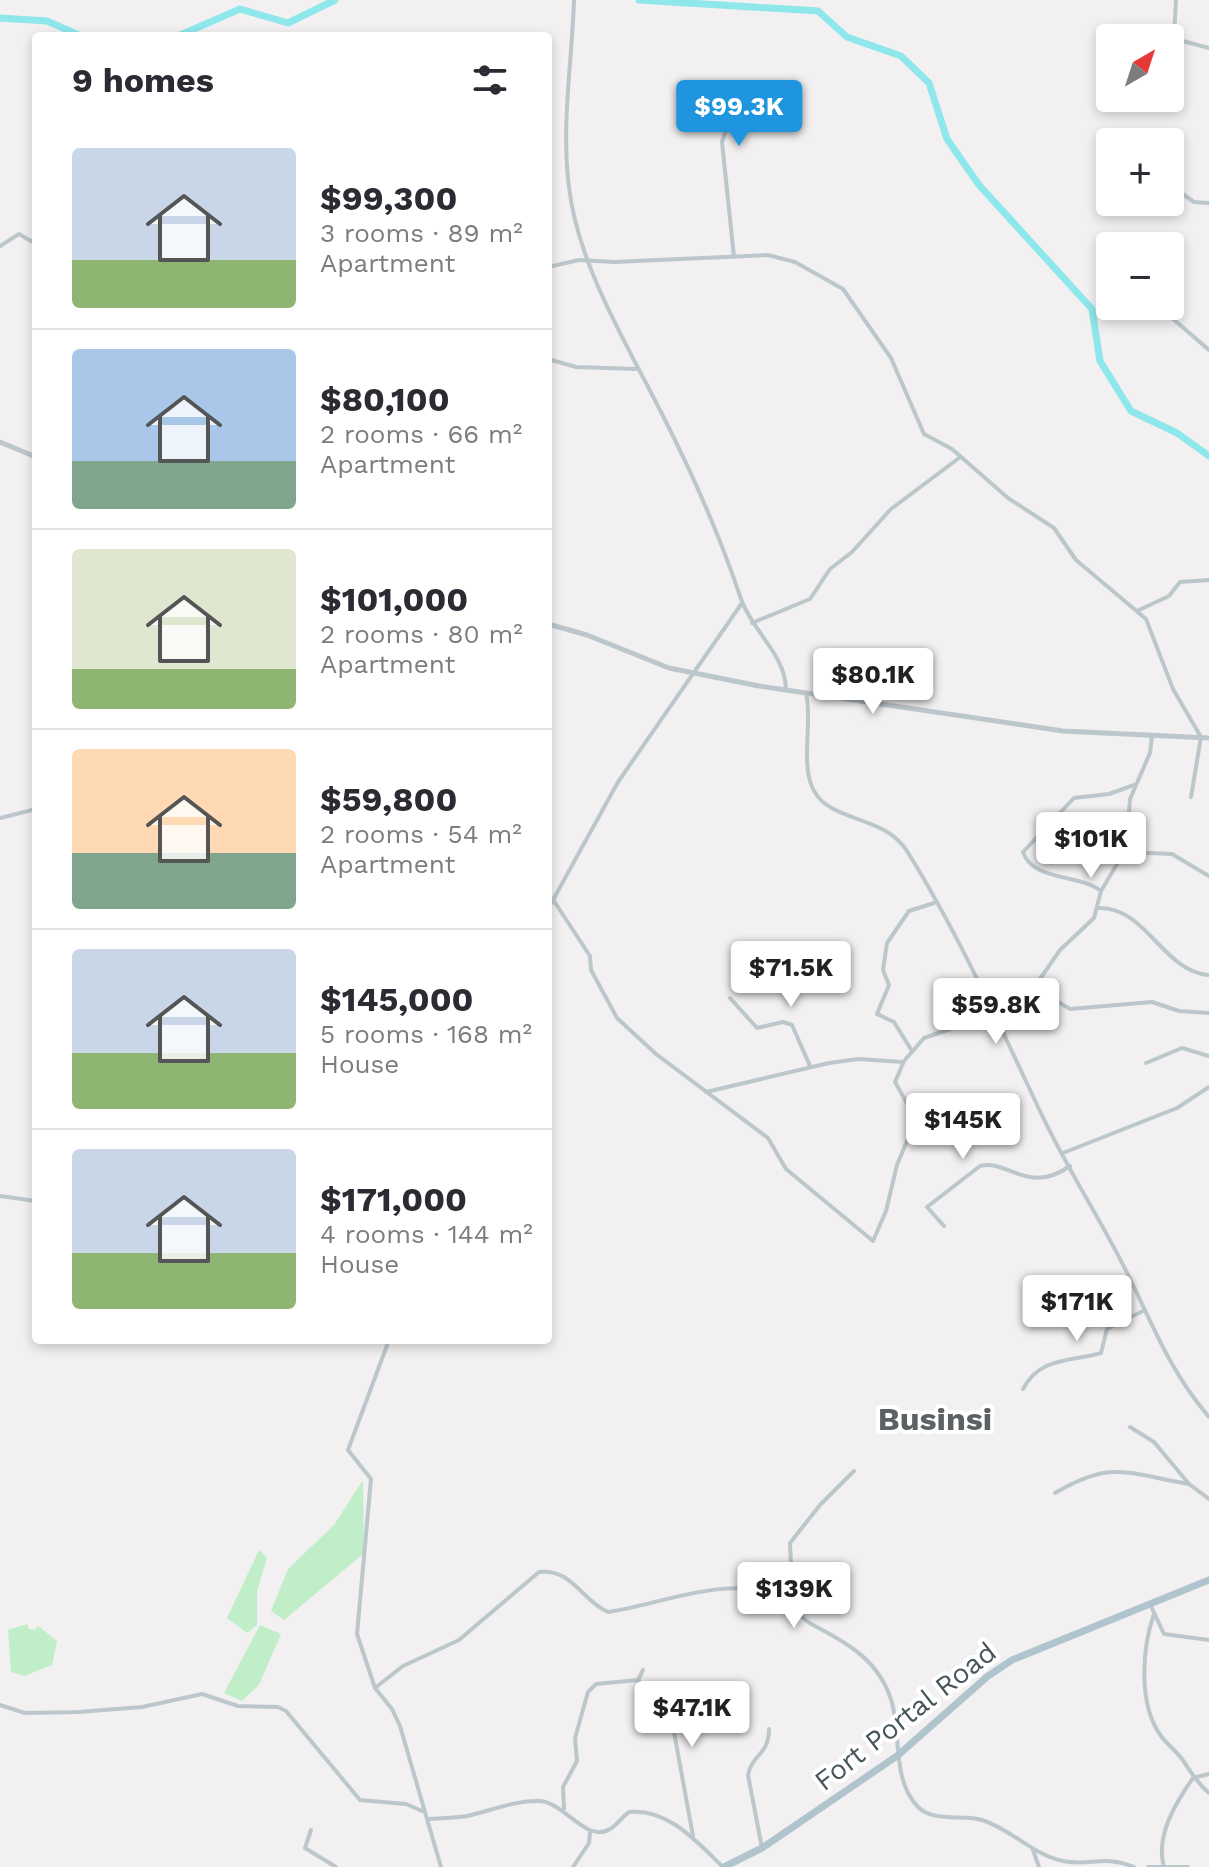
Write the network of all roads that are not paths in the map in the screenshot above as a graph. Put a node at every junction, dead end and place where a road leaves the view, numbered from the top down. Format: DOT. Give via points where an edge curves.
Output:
graph roads {
  1 [pos="574,0"];
  2 [pos="1176,0"];
  3 [pos="1209,48"];
  4 [pos="702,96"];
  5 [pos="1184,195"];
  6 [pos="1209,203"];
  7 [pos="32,242"];
  8 [pos="0,246"];
  9 [pos="734,257"];
  10 [pos="590,262"];
  11 [pos="552,266"];
  12 [pos="1174,320"];
  13 [pos="1209,350"];
  14 [pos="552,360"];
  15 [pos="637,369"];
  16 [pos="0,442"];
  17 [pos="32,455"];
  18 [pos="959,458"];
  19 [pos="1209,580"];
  20 [pos="742,603"];
  21 [pos="1149,606"];
  22 [pos="1138,610"];
  23 [pos="1146,619"];
  24 [pos="752,623"];
  25 [pos="552,625"];
  26 [pos="690,674"];
  27 [pos="786,690"];
  28 [pos="806,693"];
  29 [pos="1152,734"];
  30 [pos="1201,737"];
  31 [pos="1209,738"];
  32 [pos="1134,785"];
  33 [pos="1191,797"];
  34 [pos="32,810"];
  35 [pos="0,818"];
  36 [pos="1125,851"];
  37 [pos="1209,876"];
  38 [pos="1101,891"];
  39 [pos="554,901"];
  40 [pos="934,903"];
  41 [pos="552,904"];
  42 [pos="1099,908"];
  43 [pos="1208,975"];
  44 [pos="1033,987"];
  45 [pos="730,998"];
  46 [pos="996,1012"];
  47 [pos="1209,1013"];
  48 [pos="912,1052"];
  49 [pos="1209,1056"];
  50 [pos="904,1061"];
  51 [pos="1146,1063"];
  52 [pos="810,1066"];
  53 [pos="1209,1087"];
  54 [pos="706,1092"];
  55 [pos="1062,1154"];
  56 [pos="1070,1166"];
  57 [pos="0,1196"];
  58 [pos="32,1200"];
  59 [pos="944,1226"];
  60 [pos="1143,1311"];
  61 [pos="388,1344"];
  62 [pos="1023,1389"];
  63 [pos="1209,1417"];
  64 [pos="1130,1427"];
  65 [pos="854,1471"];
  66 [pos="1189,1484"];
  67 [pos="1055,1493"];
  68 [pos="1209,1499"];
  69 [pos="1209,1580"];
  70 [pos="792,1585"];
  71 [pos="776,1596"];
  72 [pos="1150,1604"];
  73 [pos="789,1605"];
  74 [pos="1154,1614"];
  75 [pos="1209,1640"];
  76 [pos="643,1670"];
  77 [pos="638,1680"];
  78 [pos="375,1688"];
  79 [pos="0,1705"];
  80 [pos="769,1729"];
  81 [pos="897,1756"];
  82 [pos="1209,1774"];
  83 [pos="1193,1778"];
  84 [pos="1209,1793"];
  85 [pos="562,1800"];
  86 [pos="555,1805"];
  87 [pos="564,1810"];
  88 [pos="424,1813"];
  89 [pos="429,1819"];
  90 [pos="311,1830"];
  91 [pos="590,1833"];
  92 [pos="694,1839"];
  93 [pos="1030,1847"];
  94 [pos="762,1848"];
  95 [pos="1074,1865"];
  96 [pos="1163,1866"];
  97 [pos="336,1867"];
  98 [pos="441,1867"];
  99 [pos="573,1867"];
  100 [pos="724,1867"];
  101 [pos="1039,1867"];
  102 [pos="1134,1867"];
  103 [pos="1148,1867"];
  104 [pos="1188,1867"];
  1 -- 10 [label="street" via="567,162 569,190"];
  2 -- 3 [label="street" via="1174,35"];
  4 -- 9 [label="street" via="721,92 736,101 722,139"];
  5 -- 6 [label="street"];
  7 -- 8 [label="street" via="19,234"];
  9 -- 10 [label="street"];
  9 -- 18 [label="street" via="787,258 843,289 891,358 920,430"];
  10 -- 11 [label="street"];
  10 -- 15 [label="street"];
  12 -- 13 [label="street"];
  14 -- 15 [label="street" via="576,367"];
  15 -- 20 [label="street" via="707,510"];
  16 -- 17 [label="street"];
  18 -- 22 [label="street" via="1054,528 1076,560"];
  18 -- 24 [label="street" via="891,509 830,569 810,599"];
  19 -- 21 [label="street" via="1178,582 1169,596"];
  20 -- 24 [label="street"];
  20 -- 26 [label="street"];
  21 -- 22 [label="street"];
  21 -- 23 [label="street"];
  22 -- 23 [label="street"];
  23 -- 30 [label="street" via="1173,689"];
  24 -- 27 [label="street" via="781,666"];
  25 -- 26 [label="street"];
  26 -- 27 [label="street"];
  26 -- 39 [label="street" via="618,782"];
  27 -- 28 [label="street"];
  28 -- 29 [label="street" via="1063,731"];
  28 -- 40 [label="street" via="813,789 831,807 886,828 897,838"];
  29 -- 30 [label="street"];
  29 -- 32 [label="street" via="1150,753"];
  30 -- 31 [label="street"];
  30 -- 33 [label="street"];
  32 -- 36 [label="street"];
  32 -- 38 [label="street" via="1074,798 1023,852 1035,868"];
  34 -- 35 [label="street"];
  36 -- 37 [label="street" via="1172,854"];
  36 -- 38 [label="street"];
  38 -- 42 [label="street"];
  39 -- 41 [label="street"];
  39 -- 54 [label="street" via="590,956 591,970 617,1018"];
  40 -- 46 [label="street"];
  40 -- 48 [label="street" via="909,911 885,949 883,970 889,985 877,1014 896,1025"];
  42 -- 43 [label="street" via="1127,914 1190,971"];
  42 -- 44 [label="street"];
  44 -- 46 [label="street"];
  44 -- 47 [label="street" via="1070,1009 1152,1002"];
  45 -- 52 [label="street" via="757,1028 792,1025"];
  46 -- 48 [label="street" via="930,1034"];
  46 -- 55 [label="street"];
  48 -- 50 [label="street"];
  49 -- 51 [label="street" via="1182,1048"];
  50 -- 52 [label="street" via="858,1059"];
  50 -- 54 [label="street" via="895,1082 914,1124 873,1241 786,1169 768,1138"];
  52 -- 54 [label="street"];
  53 -- 55 [label="street" via="1177,1108"];
  55 -- 56 [label="street"];
  56 -- 59 [label="street" via="1034,1178 980,1166 929,1204 928,1210"];
  56 -- 60 [label="street"];
  57 -- 58 [label="street"];
  60 -- 62 [label="street" via="1107,1329 1101,1353 1053,1361 1034,1372"];
  60 -- 63 [label="street" via="1175,1374"];
  61 -- 78 [label="street" via="348,1450 371,1479 357,1627"];
  64 -- 66 [label="street" via="1154,1442"];
  65 -- 70 [label="street" via="790,1543"];
  66 -- 67 [label="street" via="1106,1470"];
  66 -- 68 [label="street"];
  69 -- 72 [label="main road, Fort Portal Road"];
  70 -- 71 [label="street"];
  70 -- 73 [label="street"];
  71 -- 73 [label="street"];
  71 -- 78 [label="street" via="723,1590 608,1612 569,1579 539,1572 459,1640 403,1666"];
  72 -- 74 [label="street"];
  72 -- 81 [label="main road, Fort Portal Road" via="1012,1660"];
  73 -- 81 [label="street" via="809,1623 842,1639 880,1674 899,1732"];
  74 -- 75 [label="street" via="1164,1634"];
  74 -- 83 [label="street" via="1146,1651 1152,1718"];
  76 -- 77 [label="street"];
  77 -- 85 [label="street" via="596,1684 588,1692 576,1732 577,1761 565,1781"];
  77 -- 92 [label="street" via="674,1732"];
  78 -- 88 [label="street" via="400,1726"];
  79 -- 88 [label="street" via="25,1713 79,1712 142,1707 202,1694 238,1706 278,1707 360,1800 406,1804"];
  80 -- 94 [label="street" via="767,1747 748,1775"];
  81 -- 93 [label="street" via="910,1795 924,1811 980,1819"];
  81 -- 94 [label="main road, Fort Portal Road"];
  82 -- 83 [label="street"];
  83 -- 84 [label="street"];
  83 -- 96 [label="street" via="1167,1824"];
  85 -- 86 [label="street"];
  85 -- 87 [label="street"];
  86 -- 87 [label="street"];
  86 -- 89 [label="street" via="531,1801"];
  87 -- 91 [label="street"];
  88 -- 89 [label="street"];
  89 -- 98 [label="street"];
  90 -- 97 [label="street" via="305,1848"];
  91 -- 92 [label="street" via="606,1832 633,1811 658,1815"];
  91 -- 99 [label="street"];
  92 -- 100 [label="street"];
  93 -- 95 [label="street"];
  93 -- 101 [label="street"];
  94 -- 100 [label="main road, Fort Portal Road"];
  95 -- 102 [label="street" via="1118,1860"];
  96 -- 103 [label="street"];
  96 -- 104 [label="street"];
}
